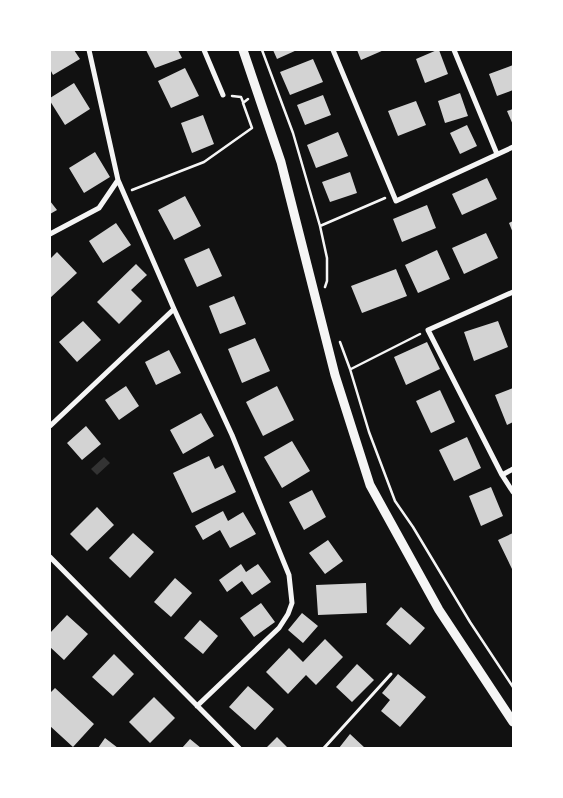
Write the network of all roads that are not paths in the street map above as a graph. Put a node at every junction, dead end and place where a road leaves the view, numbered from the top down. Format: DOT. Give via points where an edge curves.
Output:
graph roads {
  1 [pos="89,50"];
  2 [pos="204,50"];
  3 [pos="243,50"];
  4 [pos="333,50"];
  5 [pos="454,50"];
  6 [pos="223,95"];
  7 [pos="513,147"];
  8 [pos="497,154"];
  9 [pos="118,180"];
  10 [pos="50,234"];
  11 [pos="513,292"];
  12 [pos="174,309"];
  13 [pos="50,426"];
  14 [pos="513,469"];
  15 [pos="502,475"];
  16 [pos="513,492"];
  17 [pos="50,557"];
  18 [pos="391,674"];
  19 [pos="197,706"];
  20 [pos="513,722"];
  21 [pos="239,748"];
  22 [pos="324,748"];
  1 -- 9 [label="street"];
  2 -- 6 [label="street"];
  3 -- 20 [label="street" via="281,162 335,376 370,485 439,610"];
  4 -- 8 [label="street" via="396,201"];
  5 -- 8 [label="street"];
  7 -- 8 [label="street"];
  9 -- 10 [label="street" via="99,208"];
  9 -- 12 [label="street"];
  11 -- 15 [label="street" via="428,330"];
  12 -- 13 [label="street"];
  12 -- 19 [label="street" via="232,435 289,576 292,592 292,603 279,628"];
  14 -- 15 [label="street"];
  15 -- 16 [label="street"];
  17 -- 19 [label="street"];
  18 -- 22 [label="lane"];
  19 -- 21 [label="street"];
}
